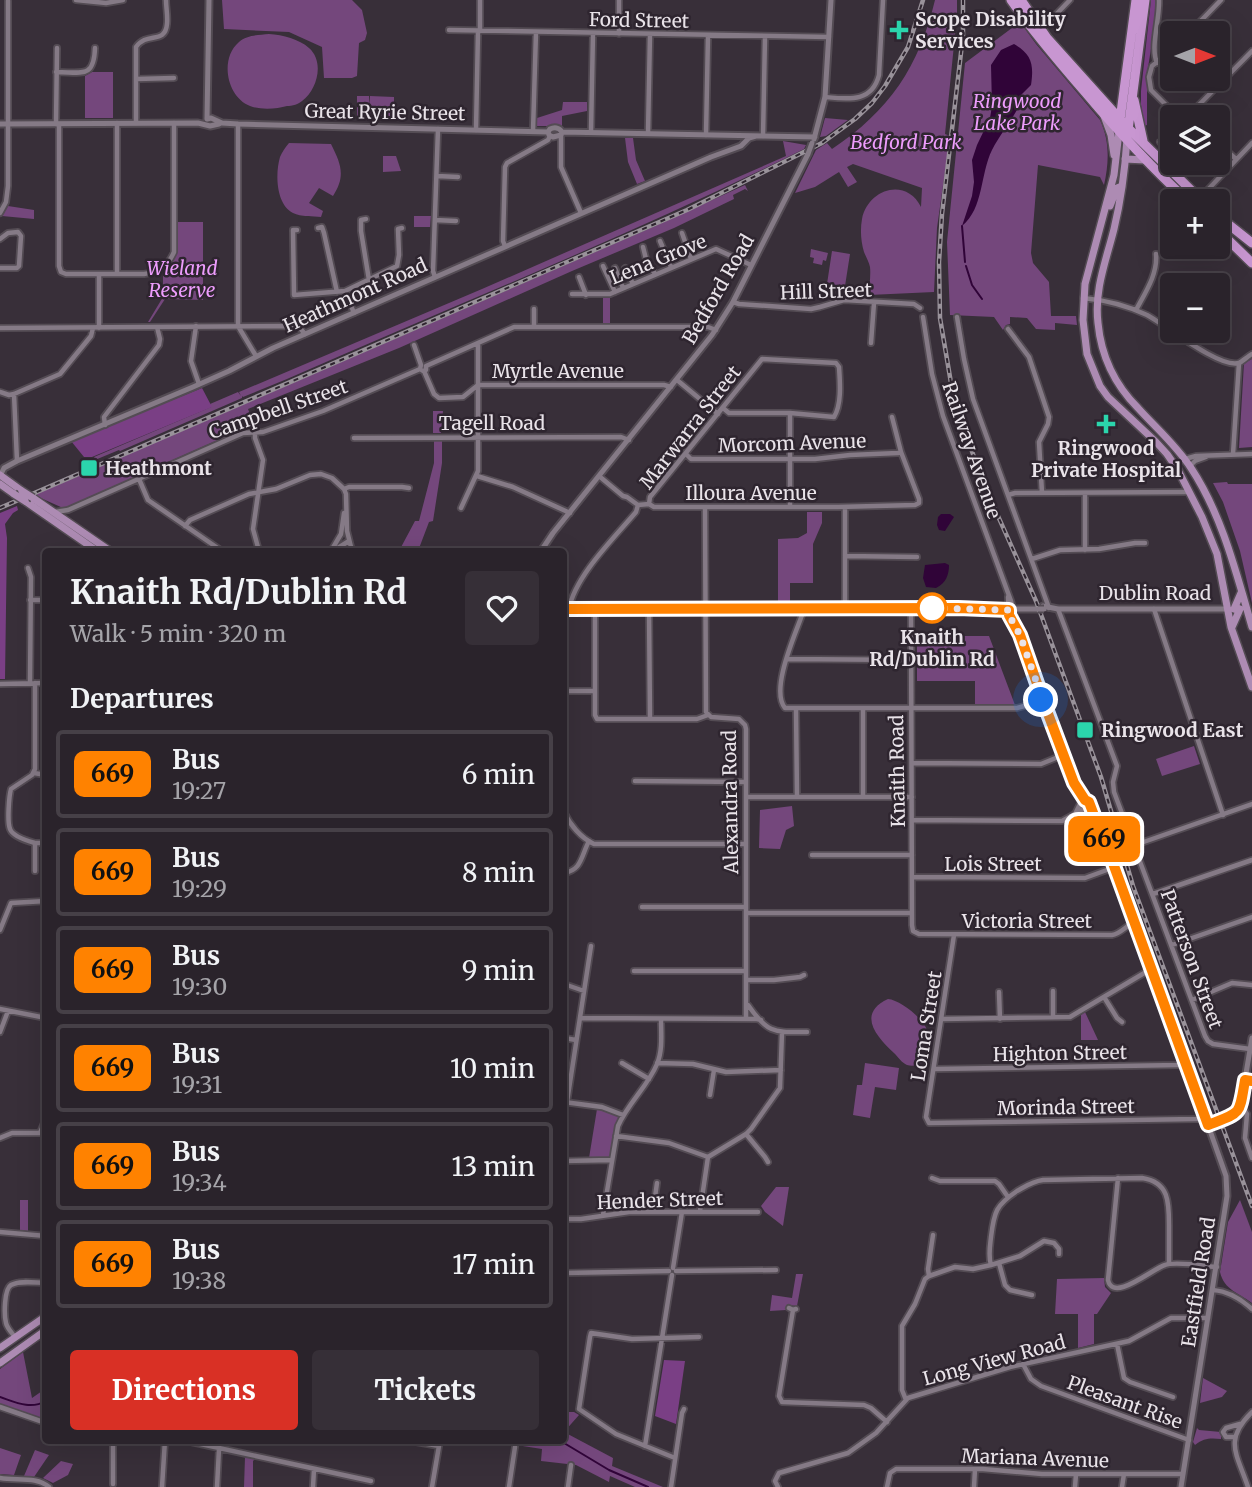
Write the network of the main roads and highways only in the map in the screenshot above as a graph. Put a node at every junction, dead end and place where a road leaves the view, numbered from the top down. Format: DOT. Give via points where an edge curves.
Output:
graph roads {
  1 [pos="209,0"];
  2 [pos="831,0"];
  3 [pos="1012,0"];
  4 [pos="1021,0"];
  5 [pos="1136,0"];
  6 [pos="1145,0"];
  7 [pos="1038,31"];
  8 [pos="1067,66"];
  9 [pos="1133,95"];
  10 [pos="1100,96"];
  11 [pos="1122,98"];
  12 [pos="1103,114"];
  13 [pos="1121,119"];
  14 [pos="210,121"];
  15 [pos="0,124"];
  16 [pos="1124,130"];
  17 [pos="736,135"];
  18 [pos="759,136"];
  19 [pos="1127,139"];
  20 [pos="814,140"];
  21 [pos="1143,143"];
  22 [pos="729,150"];
  23 [pos="1125,159"];
  24 [pos="1145,160"];
  25 [pos="1116,163"];
  26 [pos="1122,186"];
  27 [pos="1175,189"];
  28 [pos="1188,189"];
  29 [pos="1107,209"];
  30 [pos="1117,214"];
  31 [pos="1230,226"];
  32 [pos="1230,242"];
  33 [pos="1252,243"];
  34 [pos="1252,263"];
  35 [pos="1188,463"];
  36 [pos="1178,470"];
  37 [pos="2,476"];
  38 [pos="34,503"];
  39 [pos="98,548"];
  40 [pos="98,548"];
  41 [pos="543,548"];
  42 [pos="1242,593"];
  43 [pos="567,609"];
  44 [pos="1240,609"];
  45 [pos="1252,626"];
  46 [pos="1231,627"];
  47 [pos="1252,687"];
  48 [pos="1252,1038"];
  49 [pos="1249,1081"];
  50 [pos="42,1319"];
  51 [pos="42,1334"];
  52 [pos="15,1337"];
  53 [pos="23,1347"];
  54 [pos="0,1348"];
  55 [pos="0,1363"];
  56 [pos="1181,1487"];
  1 -- 14 [label="main road"];
  2 -- 20 [label="main road, Bedford Road" via="825,97"];
  3 -- 7 [label="highway"];
  4 -- 7 [label="highway"];
  5 -- 11 [label="highway"];
  6 -- 9 [label="highway"];
  7 -- 8 [label="highway"];
  8 -- 10 [label="highway"];
  8 -- 12 [label="highway"];
  9 -- 16 [label="highway"];
  9 -- 21 [label="highway"];
  10 -- 11 [label="highway" via="1114,101"];
  10 -- 13 [label="highway"];
  11 -- 13 [label="highway"];
  12 -- 16 [label="highway"];
  12 -- 25 [label="main road"];
  13 -- 16 [label="highway"];
  14 -- 15 [label="main road, Great Ryrie Street"];
  14 -- 17 [label="main road, Great Ryrie Street" via="549,134 555,127 561,133"];
  16 -- 19 [label="highway"];
  16 -- 21 [label="highway"];
  16 -- 25 [label="main road"];
  17 -- 18 [label="main road"];
  17 -- 22 [label="main road"];
  18 -- 20 [label="main road"];
  18 -- 22 [label="main road, Heathmont Road"];
  19 -- 23 [label="main road"];
  19 -- 24 [label="highway"];
  20 -- 41 [label="main road, Bedford Road, bridge" via="716,330"];
  21 -- 28 [label="highway"];
  22 -- 37 [label="main road, Heathmont Road" via="17,461"];
  23 -- 24 [label="main road"];
  23 -- 26 [label="main road"];
  24 -- 27 [label="highway"];
  25 -- 29 [label="main road"];
  26 -- 29 [label="main road"];
  26 -- 30 [label="main road"];
  29 -- 30 [label="main road" via="1114,208"];
  29 -- 36 [label="main road" via="1083,298 1087,354 1100,386"];
  30 -- 35 [label="main road" via="1097,300 1101,344 1118,383"];
  31 -- 33 [label="highway"];
  32 -- 34 [label="highway"];
  35 -- 36 [label="main road"];
  35 -- 42 [label="main road" via="1217,517"];
  36 -- 44 [label="main road"];
  37 -- 38 [label="main road, bridge"];
  37 -- 38 [label="main road, bridge" via="14,494"];
  38 -- 39 [label="main road" via="54,512"];
  38 -- 40 [label="main road"];
  42 -- 44 [label="main road"];
  42 -- 44 [label="main road"];
  43 -- 44 [label="main road, Dublin Road"];
  44 -- 45 [label="main road"];
  44 -- 46 [label="main road"];
  44 -- 46 [label="main road"];
  46 -- 47 [label="main road"];
  48 -- 49 [label="main road"];
  49 -- 56 [label="main road, Eastfield Road" via="1237,1113 1208,1125 1227,1185"];
  50 -- 52 [label="main road"];
  51 -- 53 [label="main road"];
  52 -- 53 [label="main road"];
  52 -- 54 [label="main road"];
  53 -- 55 [label="main road"];
}
